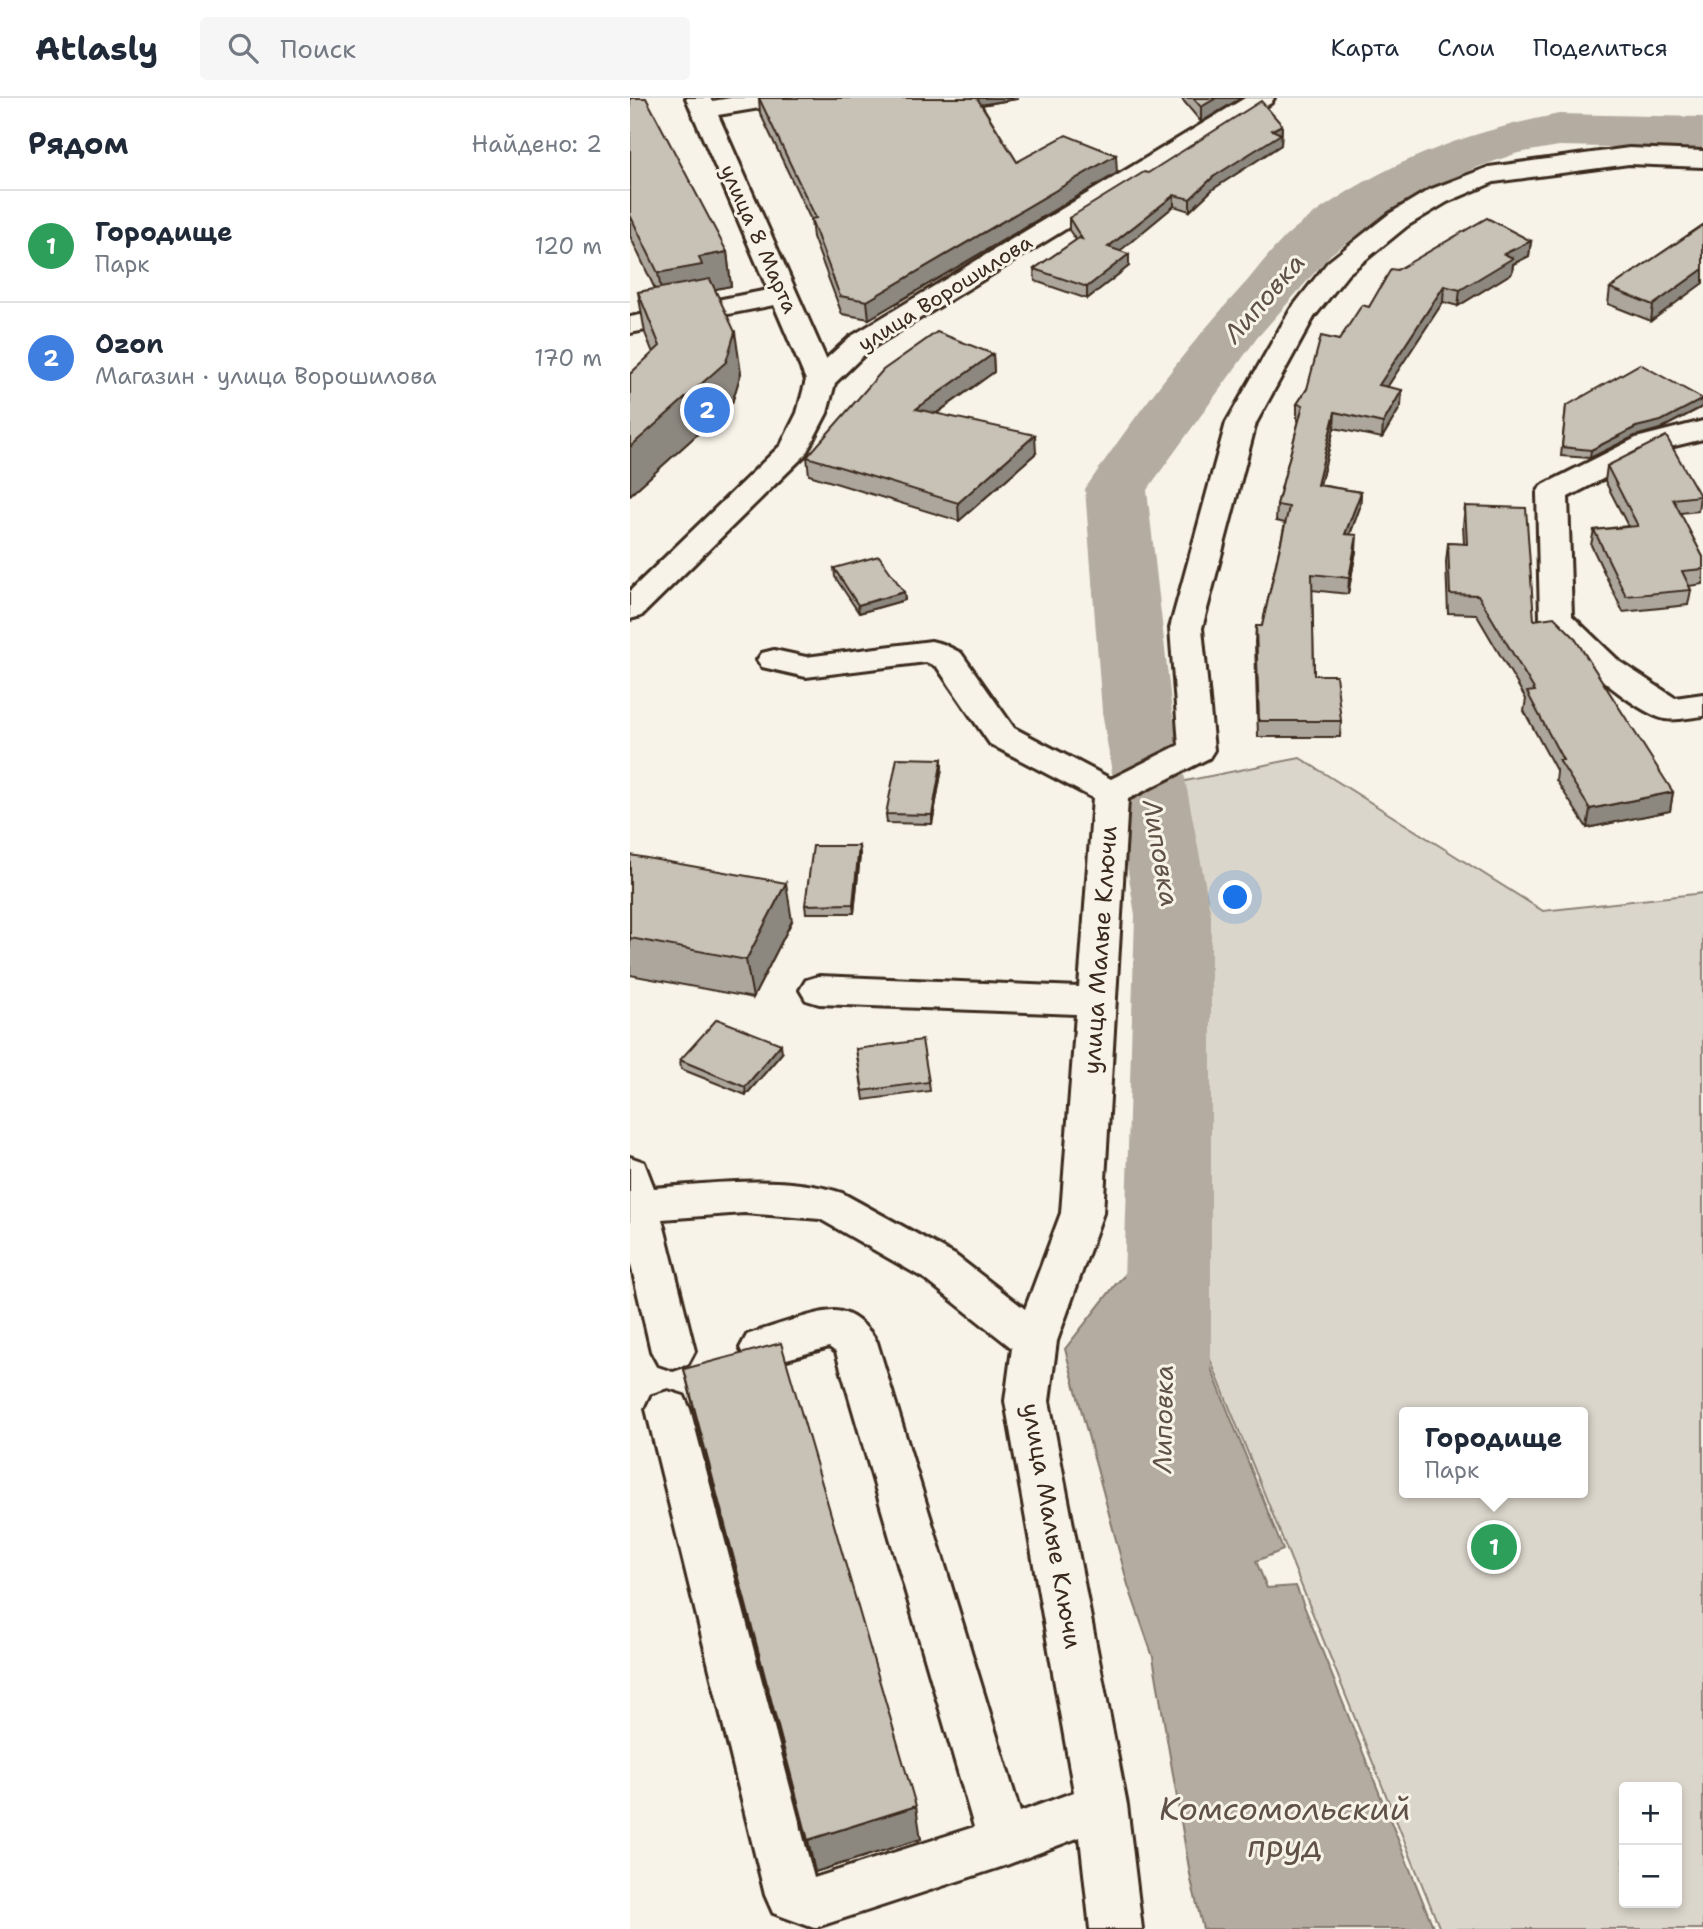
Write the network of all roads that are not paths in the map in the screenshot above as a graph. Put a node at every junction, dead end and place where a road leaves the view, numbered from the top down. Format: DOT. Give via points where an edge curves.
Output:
graph roads {
  1 [pos="778,98"];
  2 [pos="1262,98"];
  3 [pos="700,104"];
  4 [pos="1703,159"];
  5 [pos="784,295"];
  6 [pos="630,325"];
  7 [pos="821,380"];
  8 [pos="1703,430"];
  9 [pos="630,609"];
  10 [pos="774,660"];
  11 [pos="1703,705"];
  12 [pos="1111,793"];
  13 [pos="819,990"];
  14 [pos="1096,1001"];
  15 [pos="634,1189"];
  16 [pos="1035,1341"];
  17 [pos="762,1348"];
  18 [pos="673,1351"];
  19 [pos="668,1409"];
  20 [pos="1102,1805"];
  21 [pos="1004,1842"];
  22 [pos="1116,1929"];
  1 -- 3 [label="street"];
  2 -- 7 [label="street, улица Ворошилова" via="860,343"];
  3 -- 5 [label="street, улица 8 Марта"];
  4 -- 12 [label="street" via="1629,156 1489,175 1398,219 1338,268 1301,316 1241,423 1186,628 1197,750"];
  5 -- 6 [label="street"];
  5 -- 7 [label="street, улица 8 Марта"];
  7 -- 9 [label="street" via="812,413 794,449"];
  8 -- 11 [label="street" via="1647,444 1552,493 1556,618 1608,669 1669,709"];
  10 -- 12 [label="street" via="806,667 931,651 949,660 1002,736"];
  12 -- 14 [label="street, улица Малые Ключи"];
  13 -- 14 [label="street"];
  14 -- 16 [label="street, улица Малые Ключи" via="1082,1213"];
  15 -- 16 [label="street" via="827,1204 940,1267"];
  15 -- 18 [label="street"];
  16 -- 20 [label="street, улица Малые Ключи" via="1027,1401"];
  17 -- 21 [label="street" via="834,1328 855,1342"];
  19 -- 21 [label="street" via="791,1895 814,1903"];
  20 -- 21 [label="street"];
  20 -- 22 [label="street, улица Малые Ключи"];
}
